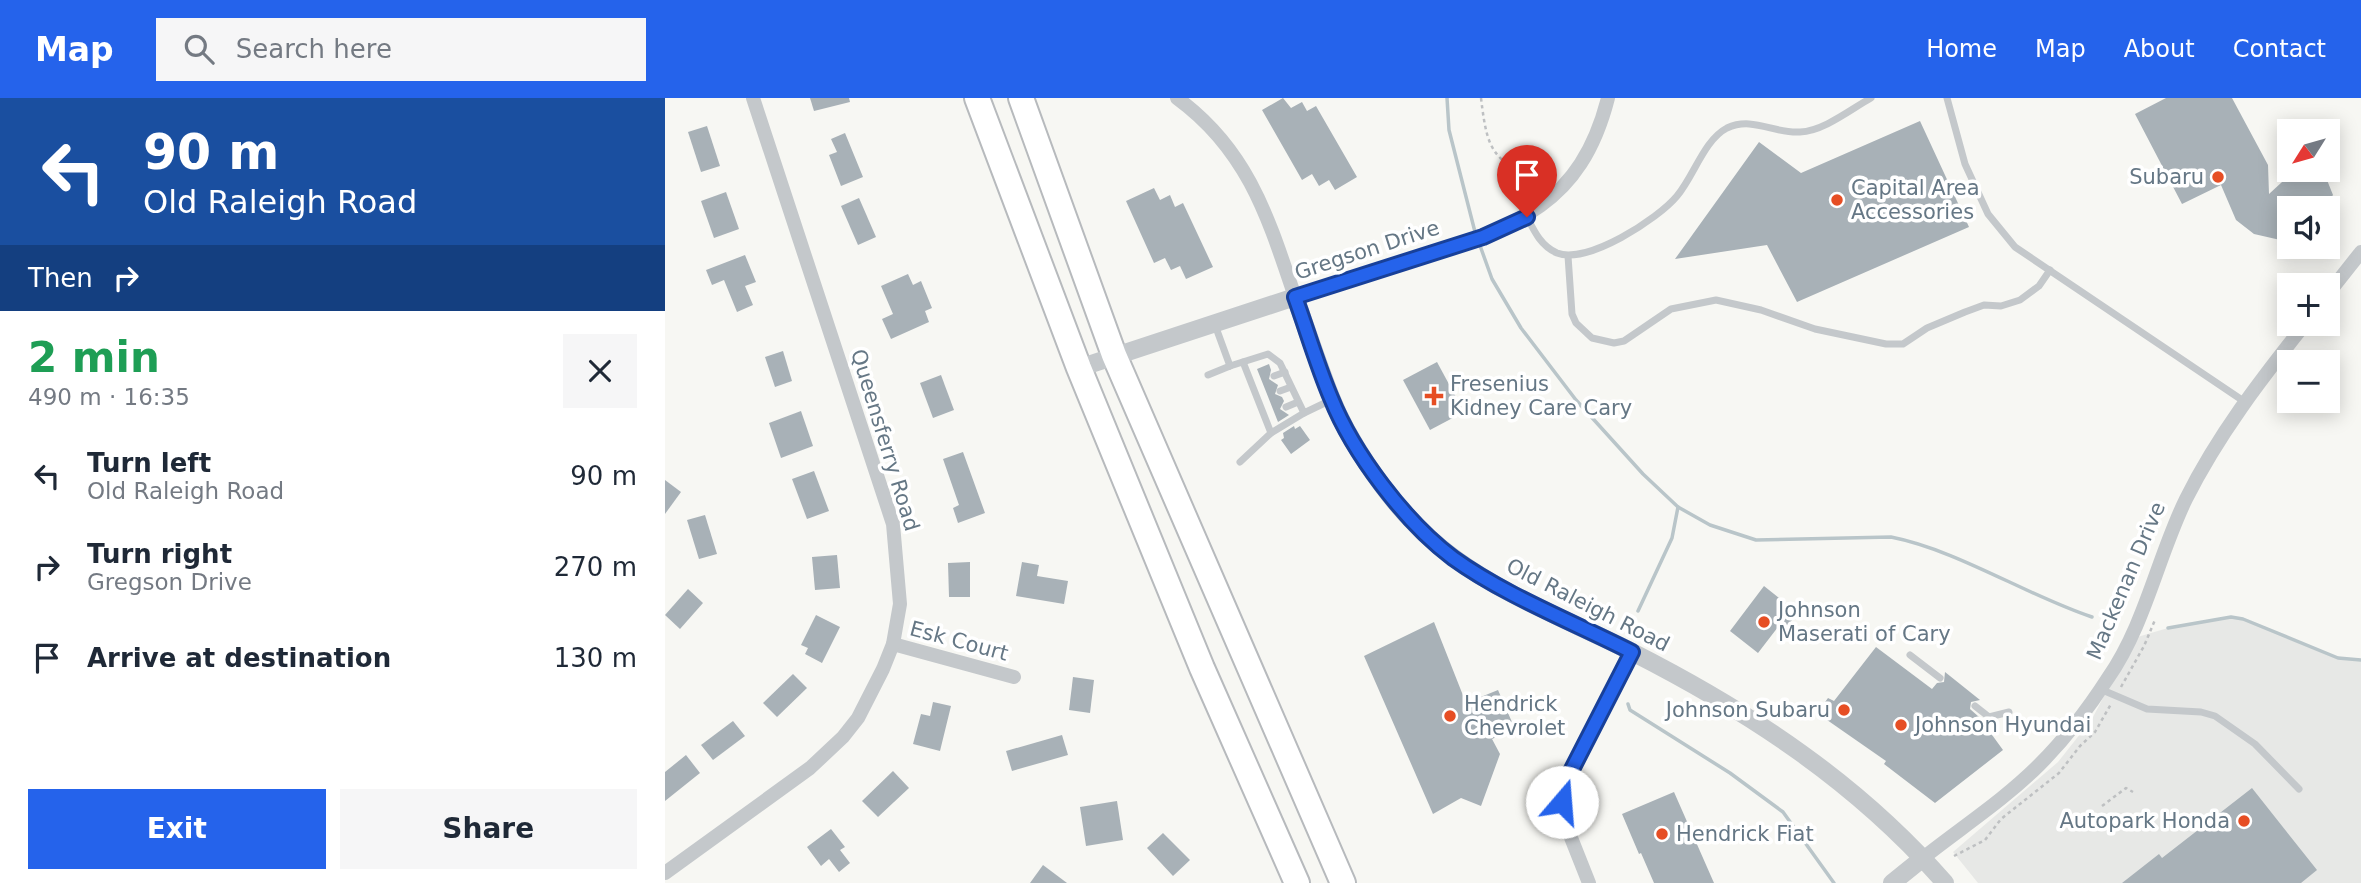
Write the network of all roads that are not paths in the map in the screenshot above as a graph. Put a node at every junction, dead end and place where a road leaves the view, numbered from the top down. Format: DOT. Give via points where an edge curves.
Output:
graph roads {
  1 [pos="753,98"];
  2 [pos="977,98"];
  3 [pos="1021,98"];
  4 [pos="1177,98"];
  5 [pos="1608,98"];
  6 [pos="1871,98"];
  7 [pos="1947,98"];
  8 [pos="1527,217"];
  9 [pos="2361,252"];
  10 [pos="1568,256"];
  11 [pos="2050,271"];
  12 [pos="2340,279"];
  13 [pos="1295,297"];
  14 [pos="1215,323"];
  15 [pos="2296,336"];
  16 [pos="1114,355"];
  17 [pos="1243,362"];
  18 [pos="1230,366"];
  19 [pos="1079,368"];
  20 [pos="1285,372"];
  21 [pos="1208,375"];
  22 [pos="1273,376"];
  23 [pos="1262,381"];
  24 [pos="1252,384"];
  25 [pos="1291,387"];
  26 [pos="1280,391"];
  27 [pos="1268,395"];
  28 [pos="1258,399"];
  29 [pos="1331,399"];
  30 [pos="1298,402"];
  31 [pos="2245,402"];
  32 [pos="1286,407"];
  33 [pos="1274,412"];
  34 [pos="1304,413"];
  35 [pos="1265,416"];
  36 [pos="1271,433"];
  37 [pos="1240,463"];
  38 [pos="893,644"];
  39 [pos="1632,652"];
  40 [pos="1910,655"];
  41 [pos="1014,677"];
  42 [pos="1940,678"];
  43 [pos="2100,689"];
  44 [pos="1975,706"];
  45 [pos="2009,712"];
  46 [pos="2299,789"];
  47 [pos="1923,858"];
  48 [pos="665,873"];
  49 [pos="1297,883"];
  50 [pos="1343,883"];
  51 [pos="1590,883"];
  52 [pos="1892,883"];
  53 [pos="1945,883"];
  1 -- 38 [label="street, Queensferry Road" via="893,524 900,604"];
  2 -- 19 [label="highway"];
  3 -- 16 [label="highway"];
  4 -- 13 [label="street" via="1206,123 1252,181"];
  5 -- 8 [label="street, Gregson Drive" via="1601,126 1577,171"];
  6 -- 10 [label="lane" via="1813,130 1785,132 1759,124 1723,130 1661,212 1609,243"];
  7 -- 11 [label="lane" via="1965,164 1988,214 2015,247"];
  8 -- 10 [label="lane" via="1546,247"];
  8 -- 13 [label="street, Gregson Drive" via="1504,229"];
  9 -- 12 [label="street"];
  10 -- 11 [label="lane" via="1571,314 1592,338 1613,343 1632,336 1671,309 1716,300 1815,330 1886,345 1903,344 1955,316 1985,305 2020,300"];
  11 -- 31 [label="lane"];
  13 -- 14 [label="street, Gregson Drive"];
  13 -- 29 [label="street, Old Raleigh Road"];
  14 -- 16 [label="street, Gregson Drive"];
  14 -- 18 [label="lane"];
  15 -- 31 [label="street, Mackenan Drive"];
  16 -- 19 [label="street, Gregson Drive"];
  16 -- 50 [label="highway"];
  17 -- 18 [label="lane"];
  17 -- 20 [label="lane" via="1268,354"];
  17 -- 24 [label="lane"];
  18 -- 21 [label="lane"];
  19 -- 49 [label="highway" via="1202,668"];
  20 -- 22 [label="lane"];
  20 -- 25 [label="lane"];
  23 -- 24 [label="lane"];
  24 -- 28 [label="lane"];
  25 -- 26 [label="lane"];
  25 -- 30 [label="lane"];
  27 -- 28 [label="lane"];
  28 -- 35 [label="lane"];
  29 -- 34 [label="lane"];
  29 -- 39 [label="street, Old Raleigh Road" via="1379,479 1413,523 1442,550 1499,586"];
  30 -- 32 [label="lane"];
  30 -- 34 [label="lane"];
  31 -- 43 [label="street, Mackenan Drive" via="2186,499 2123,652"];
  33 -- 35 [label="lane"];
  34 -- 36 [label="lane"];
  35 -- 36 [label="lane"];
  36 -- 37 [label="lane"];
  38 -- 41 [label="street, Esk Court"];
  38 -- 48 [label="street, Queensferry Road" via="871,695 843,737 810,768"];
  39 -- 47 [label="street, Old Raleigh Road" via="1708,691 1776,734 1842,783"];
  39 -- 51 [label="street" via="1564,789 1562,815"];
  40 -- 42 [label="lane"];
  43 -- 46 [label="lane" via="2147,709 2215,716 2255,744"];
  43 -- 47 [label="street, Mackenan Drive" via="2039,765"];
  44 -- 45 [label="lane" via="1989,716"];
  47 -- 52 [label="street, Mackenan Drive"];
  47 -- 53 [label="street, Old Raleigh Road"];
}
